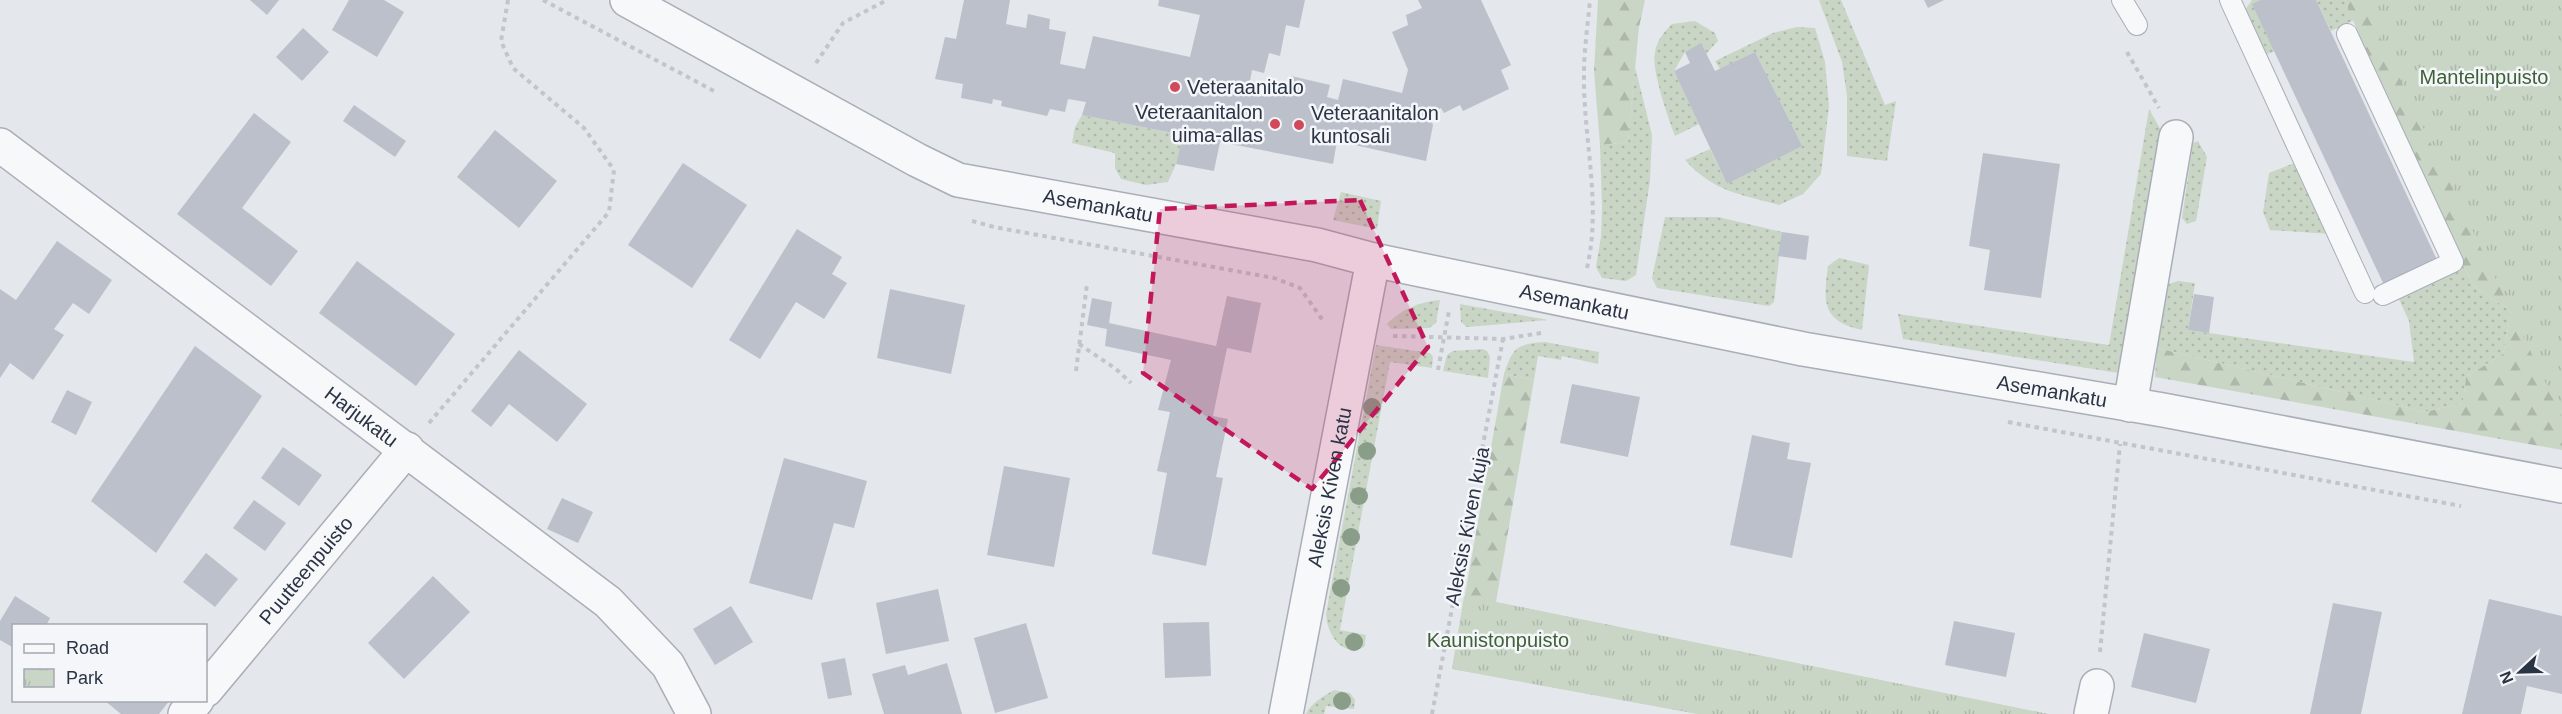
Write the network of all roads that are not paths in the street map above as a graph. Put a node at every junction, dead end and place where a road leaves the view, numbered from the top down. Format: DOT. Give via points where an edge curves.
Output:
graph roads {
  1 [pos="627,0"];
  2 [pos="2122,0"];
  3 [pos="2230,0"];
  4 [pos="2137,25"];
  5 [pos="2347,34"];
  6 [pos="2176,137"];
  7 [pos="4,158"];
  8 [pos="1373,260"];
  9 [pos="2130,405"];
  10 [pos="407,449"];
  11 [pos="2562,486"];
  12 [pos="207,689"];
  13 [pos="195,702"];
  14 [pos="185,714"];
  15 [pos="694,714"];
  16 [pos="1286,714"];
  1 -- 8 [label="street, Asemankatu" via="958,180 1317,245"];
  2 -- 4 [label="lane"];
  3 -- 5 [label="lane" via="2293,144 2374,294 2452,262"];
  6 -- 9 [label="street"];
  7 -- 10 [label="street, Harjukatu"];
  8 -- 9 [label="street, Asemankatu" via="1803,350"];
  8 -- 16 [label="street, Aleksis Kiven katu"];
  9 -- 11 [label="street, Asemankatu"];
  10 -- 12 [label="street, Puutteenpuisto"];
  10 -- 15 [label="street, Harjukatu" via="608,602 668,665"];
  13 -- 14 [label="street"];
}
